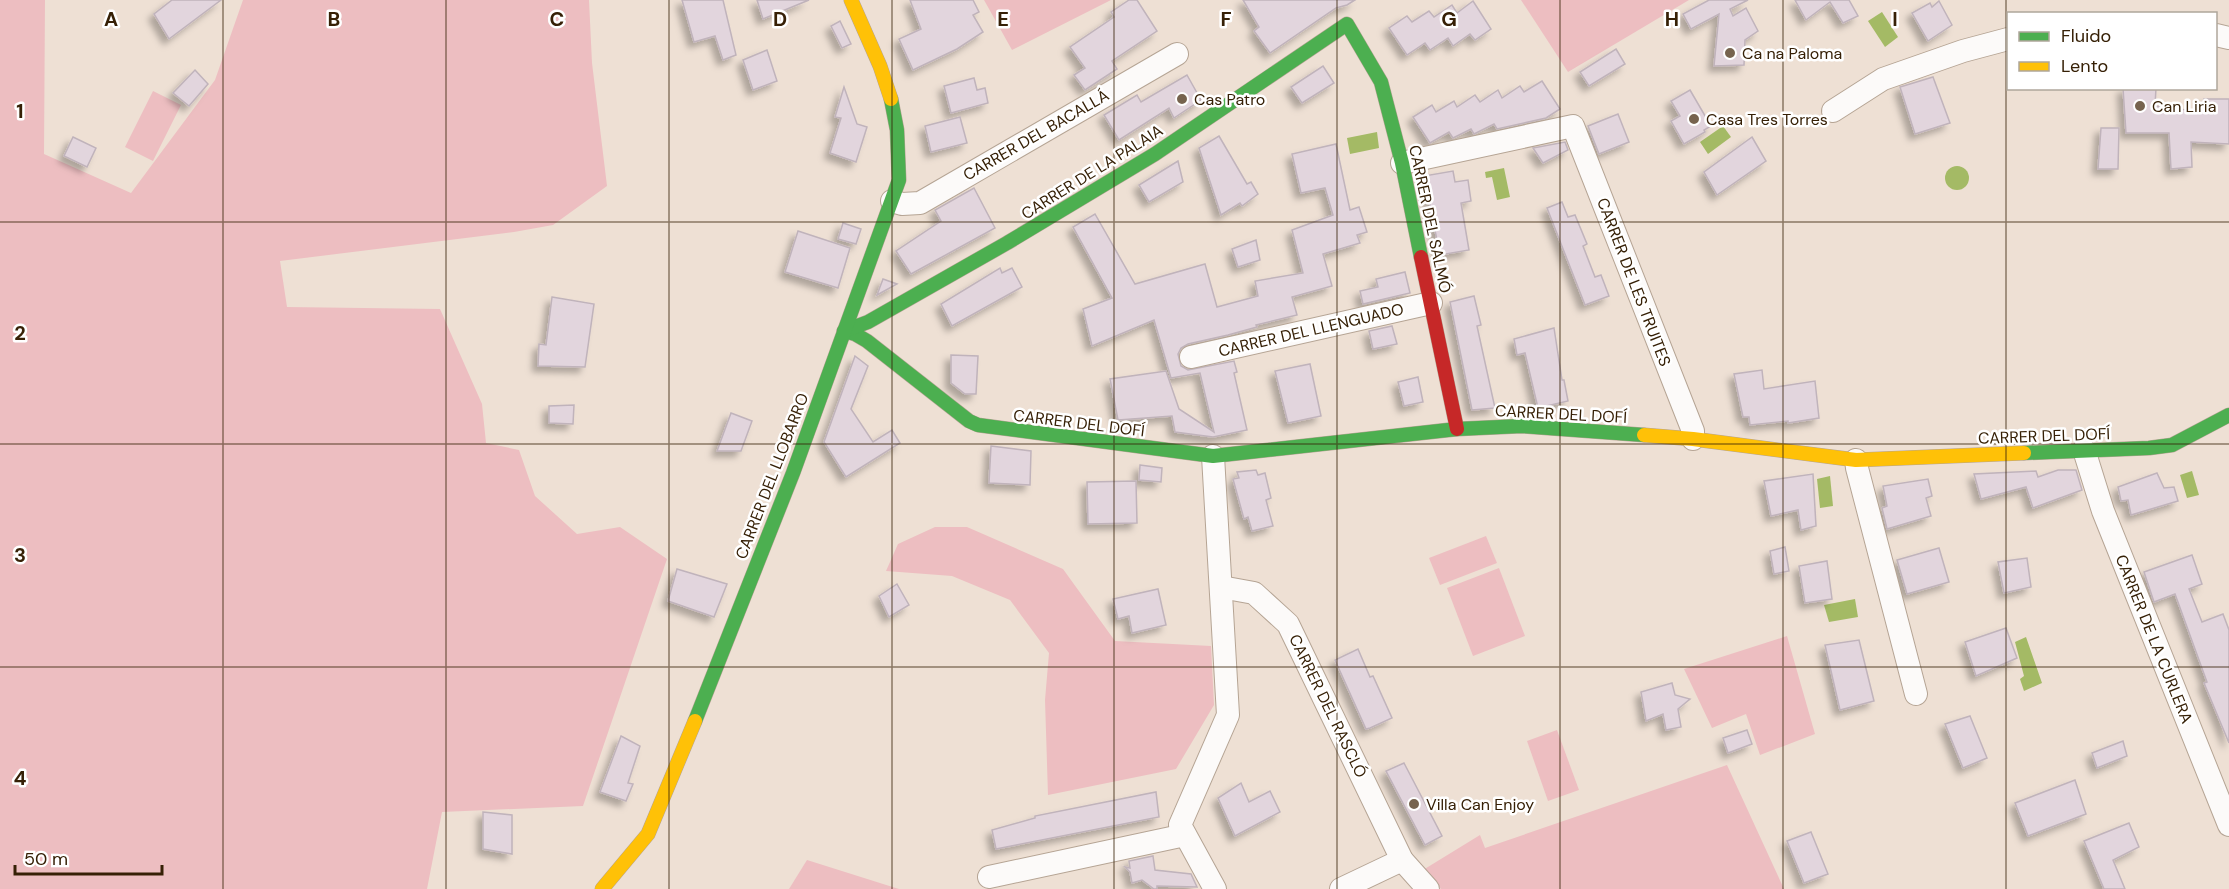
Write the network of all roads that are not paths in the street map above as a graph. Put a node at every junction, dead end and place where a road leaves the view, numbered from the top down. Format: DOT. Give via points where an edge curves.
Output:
graph roads {
  1 [pos="851,0"];
  2 [pos="1347,24"];
  3 [pos="2007,39"];
  4 [pos="1177,54"];
  5 [pos="1833,111"];
  6 [pos="1402,163"];
  7 [pos="892,201"];
  8 [pos="1431,303"];
  9 [pos="844,331"];
  10 [pos="1191,357"];
  11 [pos="2229,415"];
  12 [pos="1457,429"];
  13 [pos="1693,439"];
  14 [pos="2084,450"];
  15 [pos="1213,456"];
  16 [pos="1856,460"];
  17 [pos="1221,587"];
  18 [pos="1916,694"];
  19 [pos="2229,825"];
  20 [pos="1185,835"];
  21 [pos="1402,860"];
  22 [pos="989,877"];
  23 [pos="602,889"];
  24 [pos="1215,889"];
  25 [pos="1341,889"];
  26 [pos="1428,889"];
  1 -- 7 [label="street, CARRER DEL LLOBARRO" via="891,93 900,148 899,180"];
  2 -- 6 [label="street, CARRER DEL SALMÓ" via="1381,82"];
  2 -- 9 [label="street, CARRER DE LA PALAIA" via="1155,154 998,249 868,322"];
  3 -- 5 [label="street" via="1883,79"];
  4 -- 7 [label="street, CARRER DEL BACALLÁ" via="920,203"];
  6 -- 8 [label="street, CARRER DEL SALMÓ"];
  6 -- 13 [label="street, CARRER DE LES TRUITES" via="1573,126"];
  7 -- 9 [label="street, CARRER DEL LLOBARRO"];
  8 -- 10 [label="street, CARRER DEL LLENGUADO"];
  8 -- 12 [label="street, CARRER DEL SALMÓ"];
  9 -- 15 [label="street, CARRER DEL DOFÍ" via="867,341 978,425"];
  9 -- 23 [label="street, CARRER DEL LLOBARRO" via="793,472 662,803 648,834"];
  11 -- 14 [label="street, CARRER DEL DOFÍ" via="2172,446"];
  12 -- 13 [label="street, CARRER DEL DOFÍ" via="1536,426"];
  12 -- 15 [label="street, CARRER DEL DOFÍ"];
  13 -- 16 [label="street, CARRER DEL DOFÍ"];
  14 -- 16 [label="street, CARRER DEL DOFÍ"];
  14 -- 19 [label="street, CARRER DE LA CURLERA" via="2103,511"];
  15 -- 17 [label="street"];
  16 -- 18 [label="street"];
  17 -- 20 [label="street" via="1228,715 1180,825"];
  17 -- 21 [label="street, CARRER DEL RASCLÓ" via="1254,593 1288,624"];
  20 -- 22 [label="street"];
  20 -- 24 [label="street"];
  21 -- 25 [label="street"];
  21 -- 26 [label="street, CARRER DEL RASCLÓ"];
}
